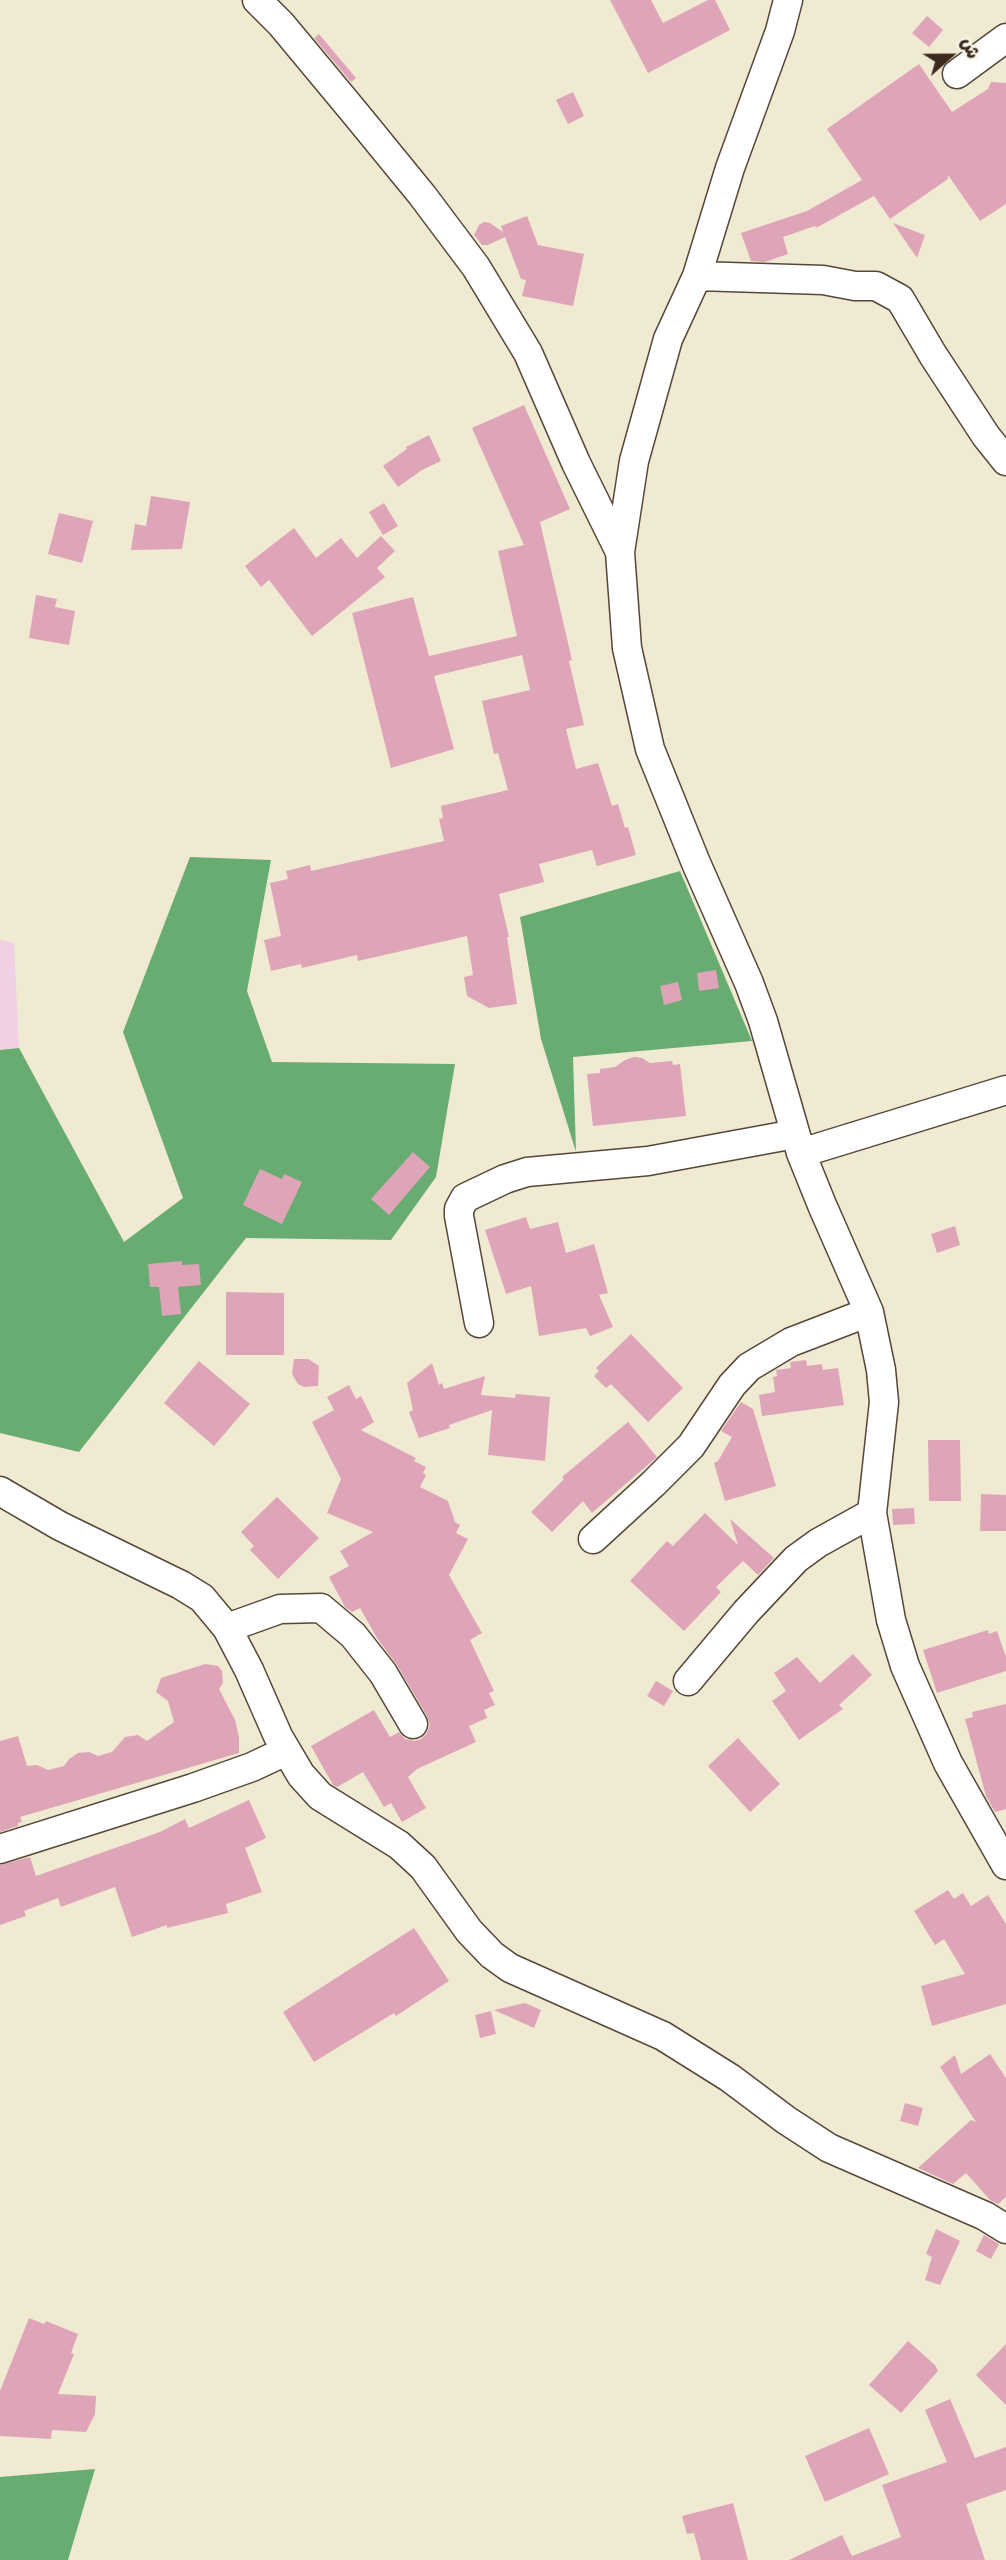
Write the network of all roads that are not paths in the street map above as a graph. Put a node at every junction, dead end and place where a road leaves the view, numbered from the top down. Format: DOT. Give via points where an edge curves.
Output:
graph roads {
  1 [pos="257,0"];
  2 [pos="788,0"];
  3 [pos="1006,38"];
  4 [pos="957,74"];
  5 [pos="697,276"];
  6 [pos="1006,461"];
  7 [pos="620,552"];
  8 [pos="1006,1090"];
  9 [pos="798,1143"];
  10 [pos="869,1312"];
  11 [pos="479,1323"];
  12 [pos="0,1491"];
  13 [pos="872,1513"];
  14 [pos="593,1539"];
  15 [pos="228,1628"];
  16 [pos="688,1681"];
  17 [pos="412,1724"];
  18 [pos="286,1751"];
  19 [pos="0,1849"];
  20 [pos="1006,1865"];
  21 [pos="1006,2229"];
  1 -- 7 [label="street" via="363,123 476,267 528,353"];
  2 -- 5 [label="street"];
  3 -- 4 [label="street"];
  5 -- 6 [label="street" via="876,286 900,299"];
  5 -- 7 [label="street" via="668,339 646,415"];
  7 -- 9 [label="street" via="626,648 650,749 749,983"];
  8 -- 9 [label="street"];
  9 -- 10 [label="street"];
  9 -- 11 [label="street" via="527,1172 465,1198 458,1209"];
  10 -- 13 [label="street" via="884,1402"];
  10 -- 14 [label="street" via="791,1342 749,1367 691,1446"];
  12 -- 15 [label="street" via="181,1585 202,1598"];
  13 -- 16 [label="street" via="796,1559"];
  13 -- 20 [label="street" via="891,1620 905,1666 948,1763"];
  15 -- 17 [label="street" via="280,1609 321,1608 361,1644"];
  15 -- 18 [label="street"];
  18 -- 19 [label="street" via="193,1788"];
  18 -- 21 [label="street" via="320,1796 399,1844 423,1867 470,1931 510,1969 663,2036 829,2148"];
}
